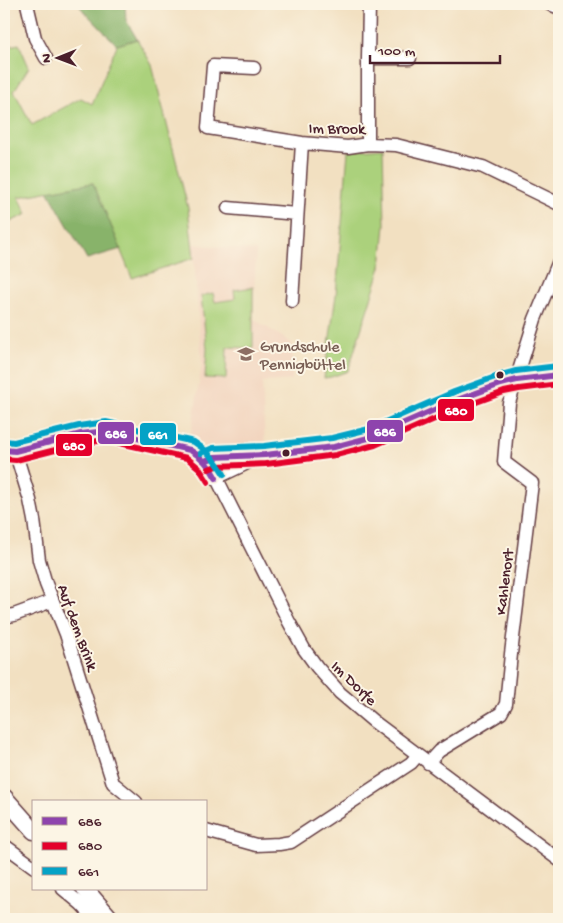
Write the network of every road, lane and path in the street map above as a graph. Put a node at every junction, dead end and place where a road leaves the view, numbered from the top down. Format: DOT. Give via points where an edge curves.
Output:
graph roads {
  1 [pos="27,4"];
  2 [pos="370,4"];
  3 [pos="46,58"];
  4 [pos="368,58"];
  5 [pos="410,58"];
  6 [pos="254,68"];
  7 [pos="302,143"];
  8 [pos="368,144"];
  9 [pos="559,204"];
  10 [pos="228,208"];
  11 [pos="297,214"];
  12 [pos="559,261"];
  13 [pos="292,301"];
  14 [pos="559,375"];
  15 [pos="517,380"];
  16 [pos="9,450"];
  17 [pos="264,455"];
  18 [pos="205,461"];
  19 [pos="216,478"];
  20 [pos="52,601"];
  21 [pos="4,617"];
  22 [pos="423,759"];
  23 [pos="4,798"];
  24 [pos="134,800"];
  25 [pos="32,829"];
  26 [pos="208,831"];
  27 [pos="4,845"];
  28 [pos="559,860"];
  29 [pos="32,866"];
  30 [pos="64,890"];
  31 [pos="86,890"];
  32 [pos="95,919"];
  33 [pos="111,919"];
  1 -- 3 [label="street" via="35,38"];
  2 -- 4 [label="street"];
  4 -- 5 [label="street"];
  4 -- 8 [label="street"];
  6 -- 7 [label="street, Im Brook" via="213,66 208,128"];
  7 -- 8 [label="street, Im Brook"];
  7 -- 11 [label="street"];
  8 -- 9 [label="street, Im Brook" via="396,145 483,167"];
  10 -- 11 [label="street"];
  11 -- 13 [label="street"];
  12 -- 15 [label="street" via="535,319"];
  14 -- 15 [label="street"];
  15 -- 17 [label="street" via="457,400 372,437 334,447"];
  15 -- 22 [label="street, Kahlenort" via="510,403 504,462 532,483 506,704 501,713"];
  16 -- 18 [label="street" via="106,431 183,448"];
  16 -- 20 [label="street, Auf dem Brink" via="30,500 39,560"];
  17 -- 18 [label="street" via="214,457"];
  17 -- 19 [label="street"];
  18 -- 19 [label="street, Im Dorfe"];
  19 -- 22 [label="street, Im Dorfe" via="289,622 317,667 373,722"];
  20 -- 21 [label="street"];
  20 -- 24 [label="street, Auf dem Brink" via="72,650 113,783"];
  22 -- 26 [label="street" via="411,763 290,842 256,845"];
  22 -- 28 [label="street, Im Dorfe"];
  23 -- 25 [label="main road"];
  27 -- 29 [label="street"];
  30 -- 32 [label="street"];
  31 -- 33 [label="main road"];
}
